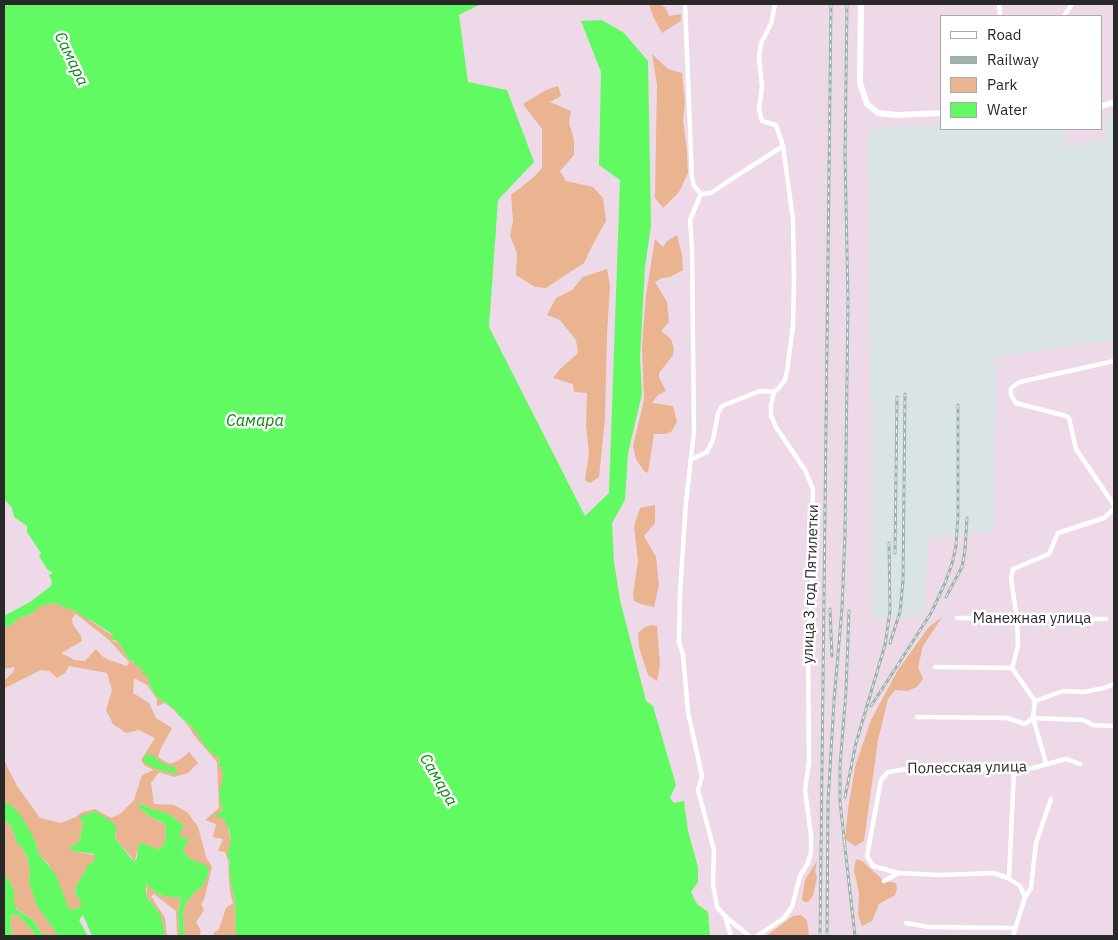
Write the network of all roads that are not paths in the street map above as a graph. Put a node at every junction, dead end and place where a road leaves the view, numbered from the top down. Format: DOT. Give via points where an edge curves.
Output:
graph roads {
  1 [pos="685,4"];
  2 [pos="775,4"];
  3 [pos="861,4"];
  4 [pos="1072,4"];
  5 [pos="1065,15"];
  6 [pos="940,113"];
  7 [pos="783,146"];
  8 [pos="701,194"];
  9 [pos="1114,361"];
  10 [pos="774,392"];
  11 [pos="690,460"];
  12 [pos="1114,507"];
  13 [pos="958,618"];
  14 [pos="1017,619"];
  15 [pos="1106,619"];
  16 [pos="935,667"];
  17 [pos="1012,668"];
  18 [pos="1114,684"];
  19 [pos="1035,701"];
  20 [pos="917,717"];
  21 [pos="1033,718"];
  22 [pos="1114,726"];
  23 [pos="1046,763"];
  24 [pos="1080,764"];
  25 [pos="1014,770"];
  26 [pos="1051,799"];
  27 [pos="898,873"];
  28 [pos="1009,878"];
  29 [pos="884,881"];
  30 [pos="1025,898"];
  31 [pos="725,916"];
  32 [pos="906,923"];
  33 [pos="1015,928"];
  34 [pos="731,936"];
  35 [pos="749,936"];
  36 [pos="757,936"];
  37 [pos="1012,936"];
  1 -- 8 [label="street" via="692,178"];
  2 -- 7 [label="street, улица 3 год Пятилетки" via="771,24 761,43 759,109 762,121 776,125"];
  3 -- 6 [label="street" via="860,83 867,104 878,114"];
  4 -- 5 [label="street"];
  7 -- 8 [label="street" via="711,193"];
  7 -- 10 [label="street, улица 3 год Пятилетки" via="793,220 793,326 785,380"];
  8 -- 11 [label="street" via="690,220 694,432"];
  9 -- 12 [label="street" via="1020,382 1011,388 1016,403 1068,418 1076,449"];
  10 -- 11 [label="street" via="760,391 722,406 707,452"];
  10 -- 36 [label="street, улица 3 год Пятилетки" via="771,416 805,470 813,489 815,544 808,645 809,762 806,790 811,852 800,876 792,907 784,918"];
  11 -- 31 [label="street" via="679,643 683,654 688,712 702,776 698,790 714,850 713,884 717,907"];
  12 -- 14 [label="street" via="1104,518 1058,533 1049,554 1013,569 1011,578"];
  13 -- 14 [label="street, Манежная улица"];
  14 -- 15 [label="street, Манежная улица"];
  14 -- 17 [label="street" via="1018,646"];
  16 -- 17 [label="street"];
  17 -- 19 [label="street"];
  18 -- 19 [label="street" via="1084,692 1063,691"];
  19 -- 21 [label="street"];
  20 -- 21 [label="street" via="1007,718 1025,724"];
  21 -- 22 [label="street" via="1083,720 1093,725"];
  21 -- 23 [label="street"];
  23 -- 24 [label="street, Полесская улица" via="1066,759"];
  23 -- 25 [label="street, Полесская улица"];
  25 -- 27 [label="street, Полесская улица" via="908,768 888,772 881,780 866,856 873,866"];
  25 -- 28 [label="street"];
  26 -- 30 [label="street" via="1036,843 1031,888"];
  27 -- 28 [label="street, Полесская улица" via="993,873"];
  27 -- 29 [label="street"];
  28 -- 30 [label="street" via="1020,886"];
  30 -- 33 [label="street"];
  31 -- 34 [label="street"];
  31 -- 35 [label="street"];
  32 -- 33 [label="street" via="929,927"];
  33 -- 37 [label="street"];
}
